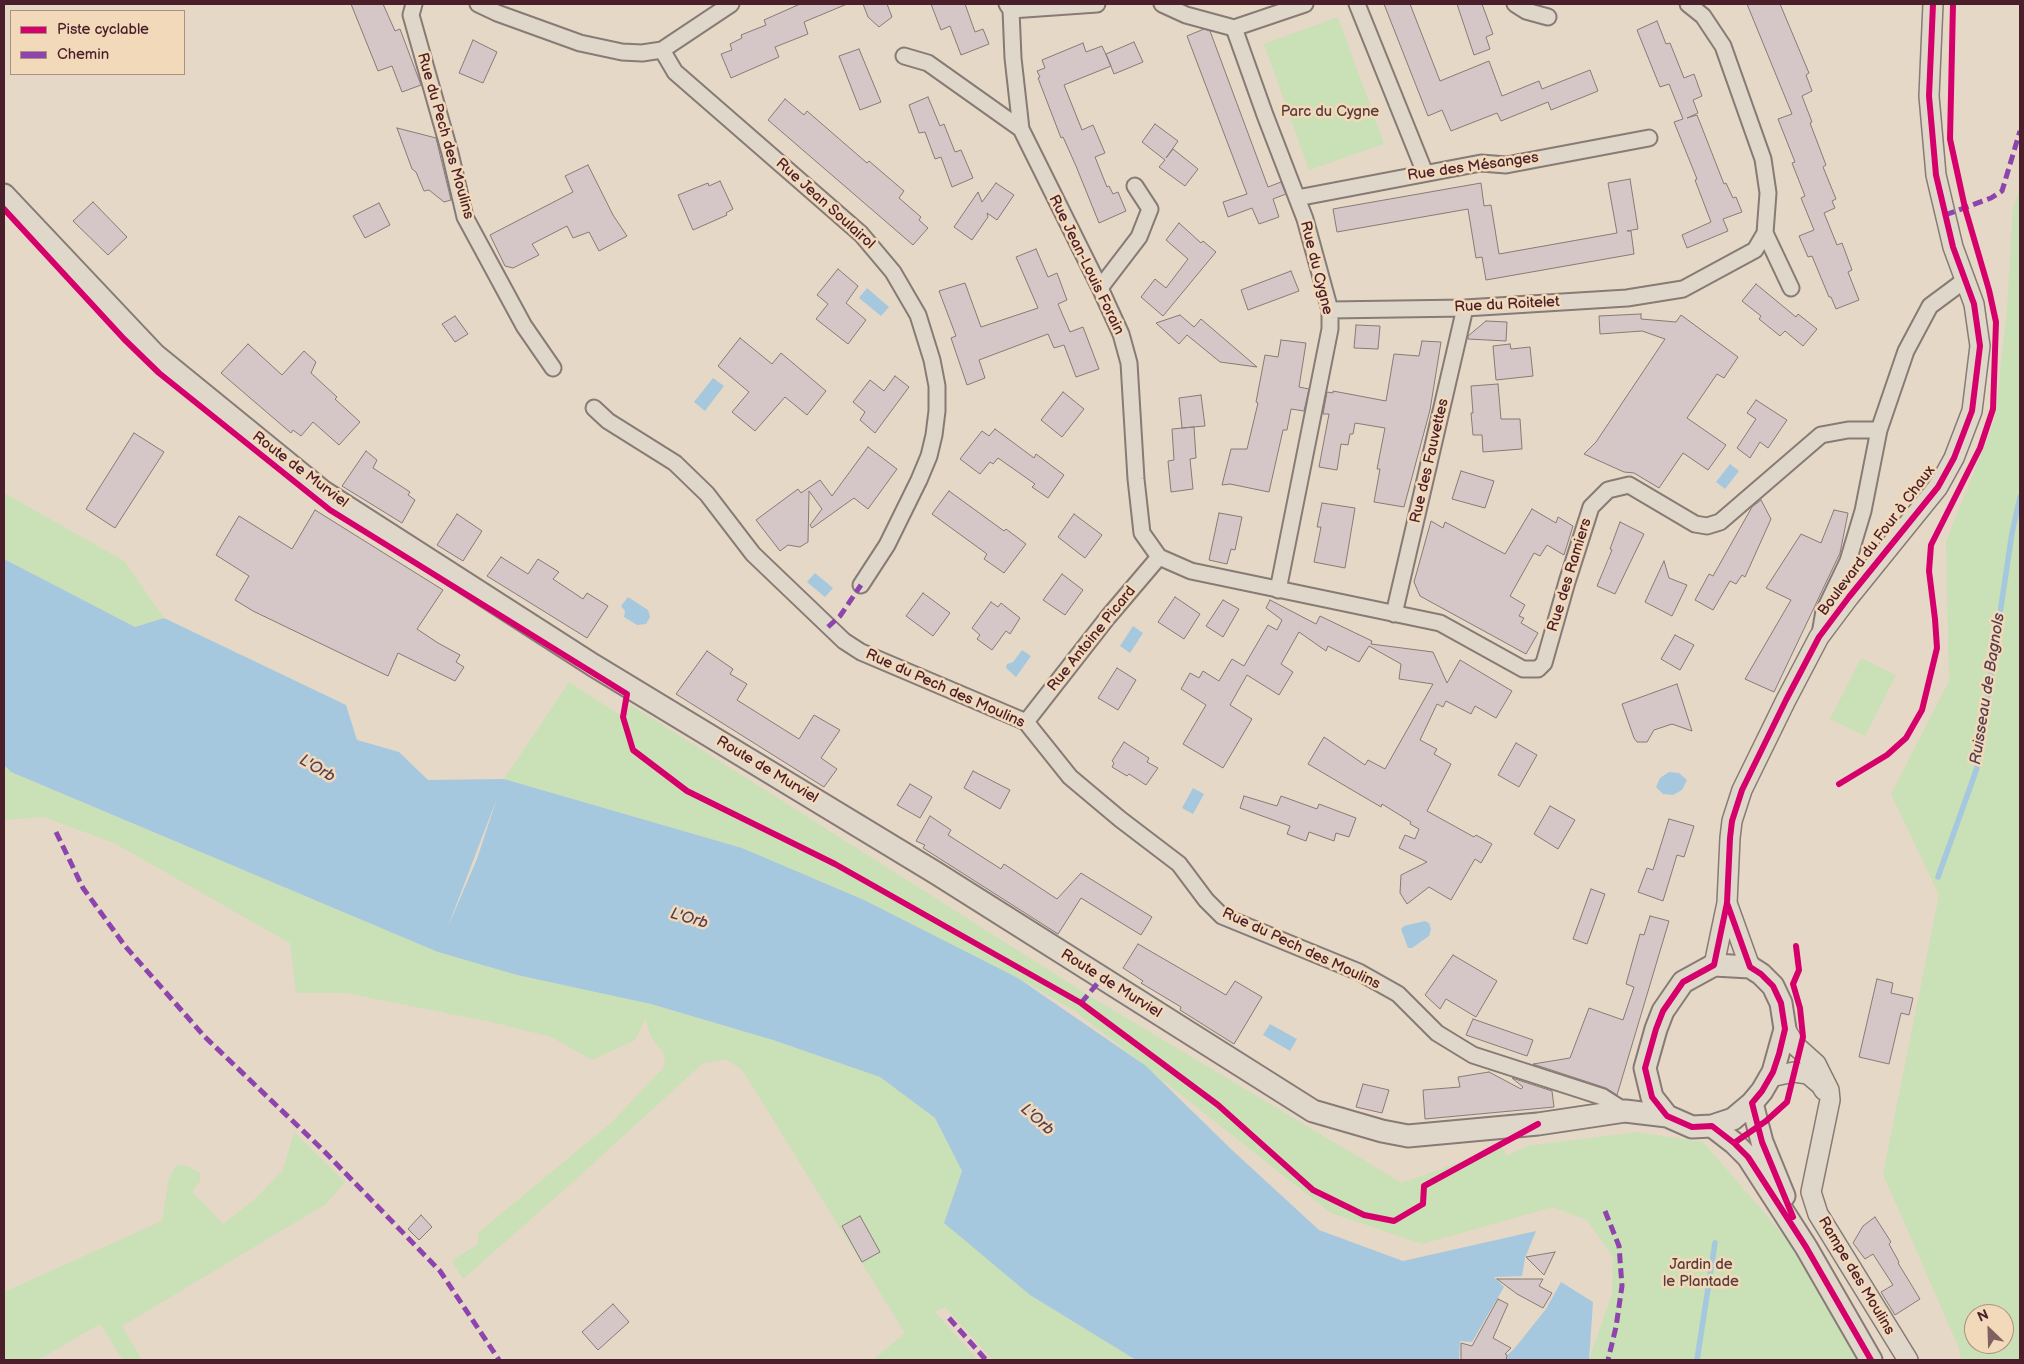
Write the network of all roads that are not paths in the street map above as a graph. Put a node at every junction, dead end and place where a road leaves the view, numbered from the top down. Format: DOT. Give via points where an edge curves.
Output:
graph roads {
  1 [pos="414,4"];
  2 [pos="478,4"];
  3 [pos="731,4"];
  4 [pos="1096,4"];
  5 [pos="1162,4"];
  6 [pos="1306,4"];
  7 [pos="1357,4"];
  8 [pos="1515,4"];
  9 [pos="1688,4"];
  10 [pos="1933,4"];
  11 [pos="1009,7"];
  12 [pos="1548,17"];
  13 [pos="1234,28"];
  14 [pos="662,50"];
  15 [pos="904,56"];
  16 [pos="1021,129"];
  17 [pos="1649,138"];
  18 [pos="1425,173"];
  19 [pos="1135,186"];
  20 [pos="4,195"];
  21 [pos="1297,198"];
  22 [pos="1765,233"];
  23 [pos="1965,280"];
  24 [pos="1100,288"];
  25 [pos="1791,288"];
  26 [pos="1465,308"];
  27 [pos="1330,310"];
  28 [pos="553,368"];
  29 [pos="594,408"];
  30 [pos="1879,430"];
  31 [pos="1159,556"];
  32 [pos="861,585"];
  33 [pos="1278,590"];
  34 [pos="1394,614"];
  35 [pos="1819,637"];
  36 [pos="1026,722"];
  37 [pos="1727,903"];
  38 [pos="1714,965"];
  39 [pos="1750,966"];
  40 [pos="1785,1030"];
  41 [pos="1770,1077"];
  42 [pos="1652,1097"];
  43 [pos="1830,1100"];
  44 [pos="1752,1103"];
  45 [pos="1625,1111"];
  46 [pos="1667,1116"];
  47 [pos="1712,1126"];
  48 [pos="1806,1247"];
  49 [pos="1872,1360"];
  50 [pos="1908,1360"];
  1 -- 28 [label="street, Rue du Pech des Moulins" via="411,16 465,217 524,326"];
  2 -- 14 [label="street" via="580,43 622,52"];
  3 -- 14 [label="street"];
  4 -- 11 [label="street"];
  5 -- 13 [label="street" via="1186,15"];
  6 -- 13 [label="street"];
  7 -- 18 [label="street"];
  8 -- 12 [label="street" via="1526,12"];
  9 -- 22 [label="street" via="1703,16 1723,46 1763,159 1768,193"];
  10 -- 23 [label="street, Boulevard du Four à Chaux" via="1928,96 1936,175 1953,248"];
  11 -- 16 [label="street, Rue Jean-Louis Forain"];
  13 -- 21 [label="street, Rue du Cygne"];
  14 -- 32 [label="street, Rue Jean Soulairol" via="675,72 877,251 894,272 918,315 937,386 934,435 920,480 887,545"];
  15 -- 16 [label="street" via="928,63"];
  16 -- 24 [label="street, Rue Jean-Louis Forain"];
  17 -- 18 [label="street, Rue des Mésanges" via="1506,165 1481,163"];
  18 -- 21 [label="street, Rue des Mésanges"];
  19 -- 24 [label="street" via="1150,209 1139,237"];
  20 -- 45 [label="main road, Route de Murviel" via="155,355 322,491 559,644 936,874 1313,1111 1408,1136 1521,1126"];
  21 -- 27 [label="street, Rue du Cygne"];
  22 -- 25 [label="street"];
  22 -- 26 [label="street, Rue du Roitelet" via="1755,250 1683,289 1627,298"];
  23 -- 30 [label="street" via="1930,306 1906,351"];
  23 -- 35 [label="street, Boulevard du Four à Chaux" via="1974,304 1980,346 1972,411 1954,458 1938,487"];
  24 -- 31 [label="street, Rue Jean-Louis Forain" via="1121,334 1129,363 1142,533"];
  26 -- 27 [label="street, Rue du Roitelet"];
  26 -- 34 [label="street, Rue des Fauvettes"];
  27 -- 33 [label="street, Rue du Cygne" via="1330,329"];
  29 -- 36 [label="street, Rue du Pech des Moulins" via="608,421 675,462 707,494 753,554 844,641 861,652"];
  30 -- 34 [label="street, Rue des Ramiers" via="1848,430 1820,435 1720,522 1707,526 1695,524 1629,485 1608,490 1591,508 1544,663 1538,669 1523,669 1440,623"];
  30 -- 35 [label="street" via="1864,511 1848,561 1824,611"];
  31 -- 33 [label="street, Rue des Ramiers" via="1191,571"];
  31 -- 36 [label="street, Rue Antoine Picard"];
  33 -- 34 [label="street, Rue des Ramiers"];
  35 -- 37 [label="street, Boulevard du Four à Chaux" via="1742,790 1732,821"];
  36 -- 45 [label="street, Rue du Pech des Moulins" via="1070,777 1178,864 1222,916 1359,972 1398,994 1437,1033 1473,1055 1603,1097"];
  37 -- 38 [label="street, Boulevard du Four à Chaux"];
  37 -- 39 [label="street, Boulevard du Four à Chaux"];
  38 -- 39 [label="main road"];
  38 -- 42 [label="main road" via="1683,982 1663,1011 1645,1068"];
  39 -- 40 [label="main road" via="1773,986 1781,1003"];
  40 -- 41 [label="main road" via="1780,1054"];
  40 -- 43 [label="street, Rampe des Moulins" via="1796,1046 1816,1064 1829,1090"];
  41 -- 43 [label="street" via="1794,1072 1808,1074 1821,1085"];
  41 -- 44 [label="main road"];
  42 -- 45 [label="main road, Route de Murviel"];
  42 -- 46 [label="main road"];
  43 -- 50 [label="street, Rampe des Moulins" via="1811,1192 1818,1214"];
  44 -- 47 [label="main road" via="1733,1119"];
  44 -- 48 [label="main road" via="1762,1142"];
  45 -- 46 [label="main road, Route de Murviel"];
  46 -- 47 [label="main road" via="1692,1127"];
  47 -- 48 [label="main road" via="1748,1158"];
  48 -- 49 [label="main road"];
}
